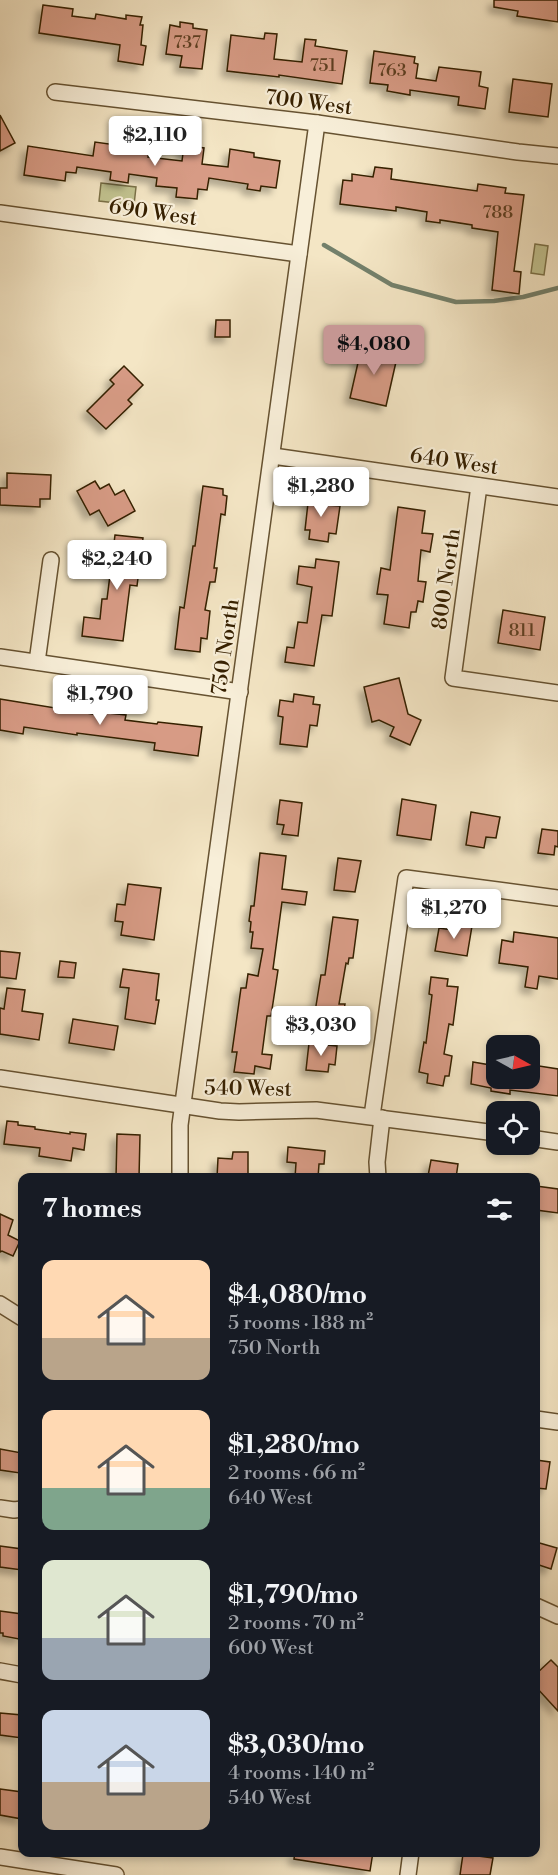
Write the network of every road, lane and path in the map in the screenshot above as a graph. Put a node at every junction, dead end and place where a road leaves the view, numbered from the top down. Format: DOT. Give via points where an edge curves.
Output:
graph roads {
  1 [pos="55,92"];
  2 [pos="317,123"];
  3 [pos="558,156"];
  4 [pos="0,213"];
  5 [pos="299,254"];
  6 [pos="273,456"];
  7 [pos="479,486"];
  8 [pos="558,497"];
  9 [pos="51,561"];
  10 [pos="0,657"];
  11 [pos="37,662"];
  12 [pos="240,692"];
  13 [pos="558,693"];
  14 [pos="558,898"];
  15 [pos="0,1078"];
  16 [pos="183,1106"];
  17 [pos="377,1117"];
  18 [pos="486,1132"];
  19 [pos="540,1139"];
  20 [pos="558,1142"];
  21 [pos="180,1173"];
  22 [pos="377,1173"];
  23 [pos="0,1304"];
  24 [pos="18,1315"];
  25 [pos="540,1420"];
  26 [pos="558,1422"];
  27 [pos="0,1508"];
  28 [pos="18,1510"];
  29 [pos="540,1608"];
  30 [pos="558,1616"];
  31 [pos="0,1671"];
  32 [pos="18,1674"];
  33 [pos="0,1857"];
  34 [pos="410,1857"];
  35 [pos="116,1875"];
  36 [pos="408,1875"];
  1 -- 2 [label="street, 700 West"];
  2 -- 3 [label="street, 700 West"];
  2 -- 5 [label="street, 750 North"];
  4 -- 5 [label="street, 690 West"];
  5 -- 6 [label="street, 750 North"];
  6 -- 7 [label="street, 640 West"];
  6 -- 12 [label="street, 750 North"];
  7 -- 8 [label="street, 640 West"];
  7 -- 13 [label="street, 800 North" via="453,678"];
  9 -- 11 [label="street"];
  10 -- 11 [label="street"];
  11 -- 12 [label="street"];
  12 -- 16 [label="street, 750 North"];
  14 -- 17 [label="street" via="406,878"];
  15 -- 16 [label="street, 540 West"];
  16 -- 17 [label="street, 540 West" via="239,1112 316,1110"];
  16 -- 21 [label="street, 750 North"];
  17 -- 18 [label="street, 540 West"];
  17 -- 22 [label="street"];
  19 -- 20 [label="street"];
  23 -- 24 [label="street"];
  25 -- 26 [label="street"];
  27 -- 28 [label="street"];
  29 -- 30 [label="street"];
  31 -- 32 [label="street"];
  33 -- 35 [label="street"];
  34 -- 36 [label="street"];
}
